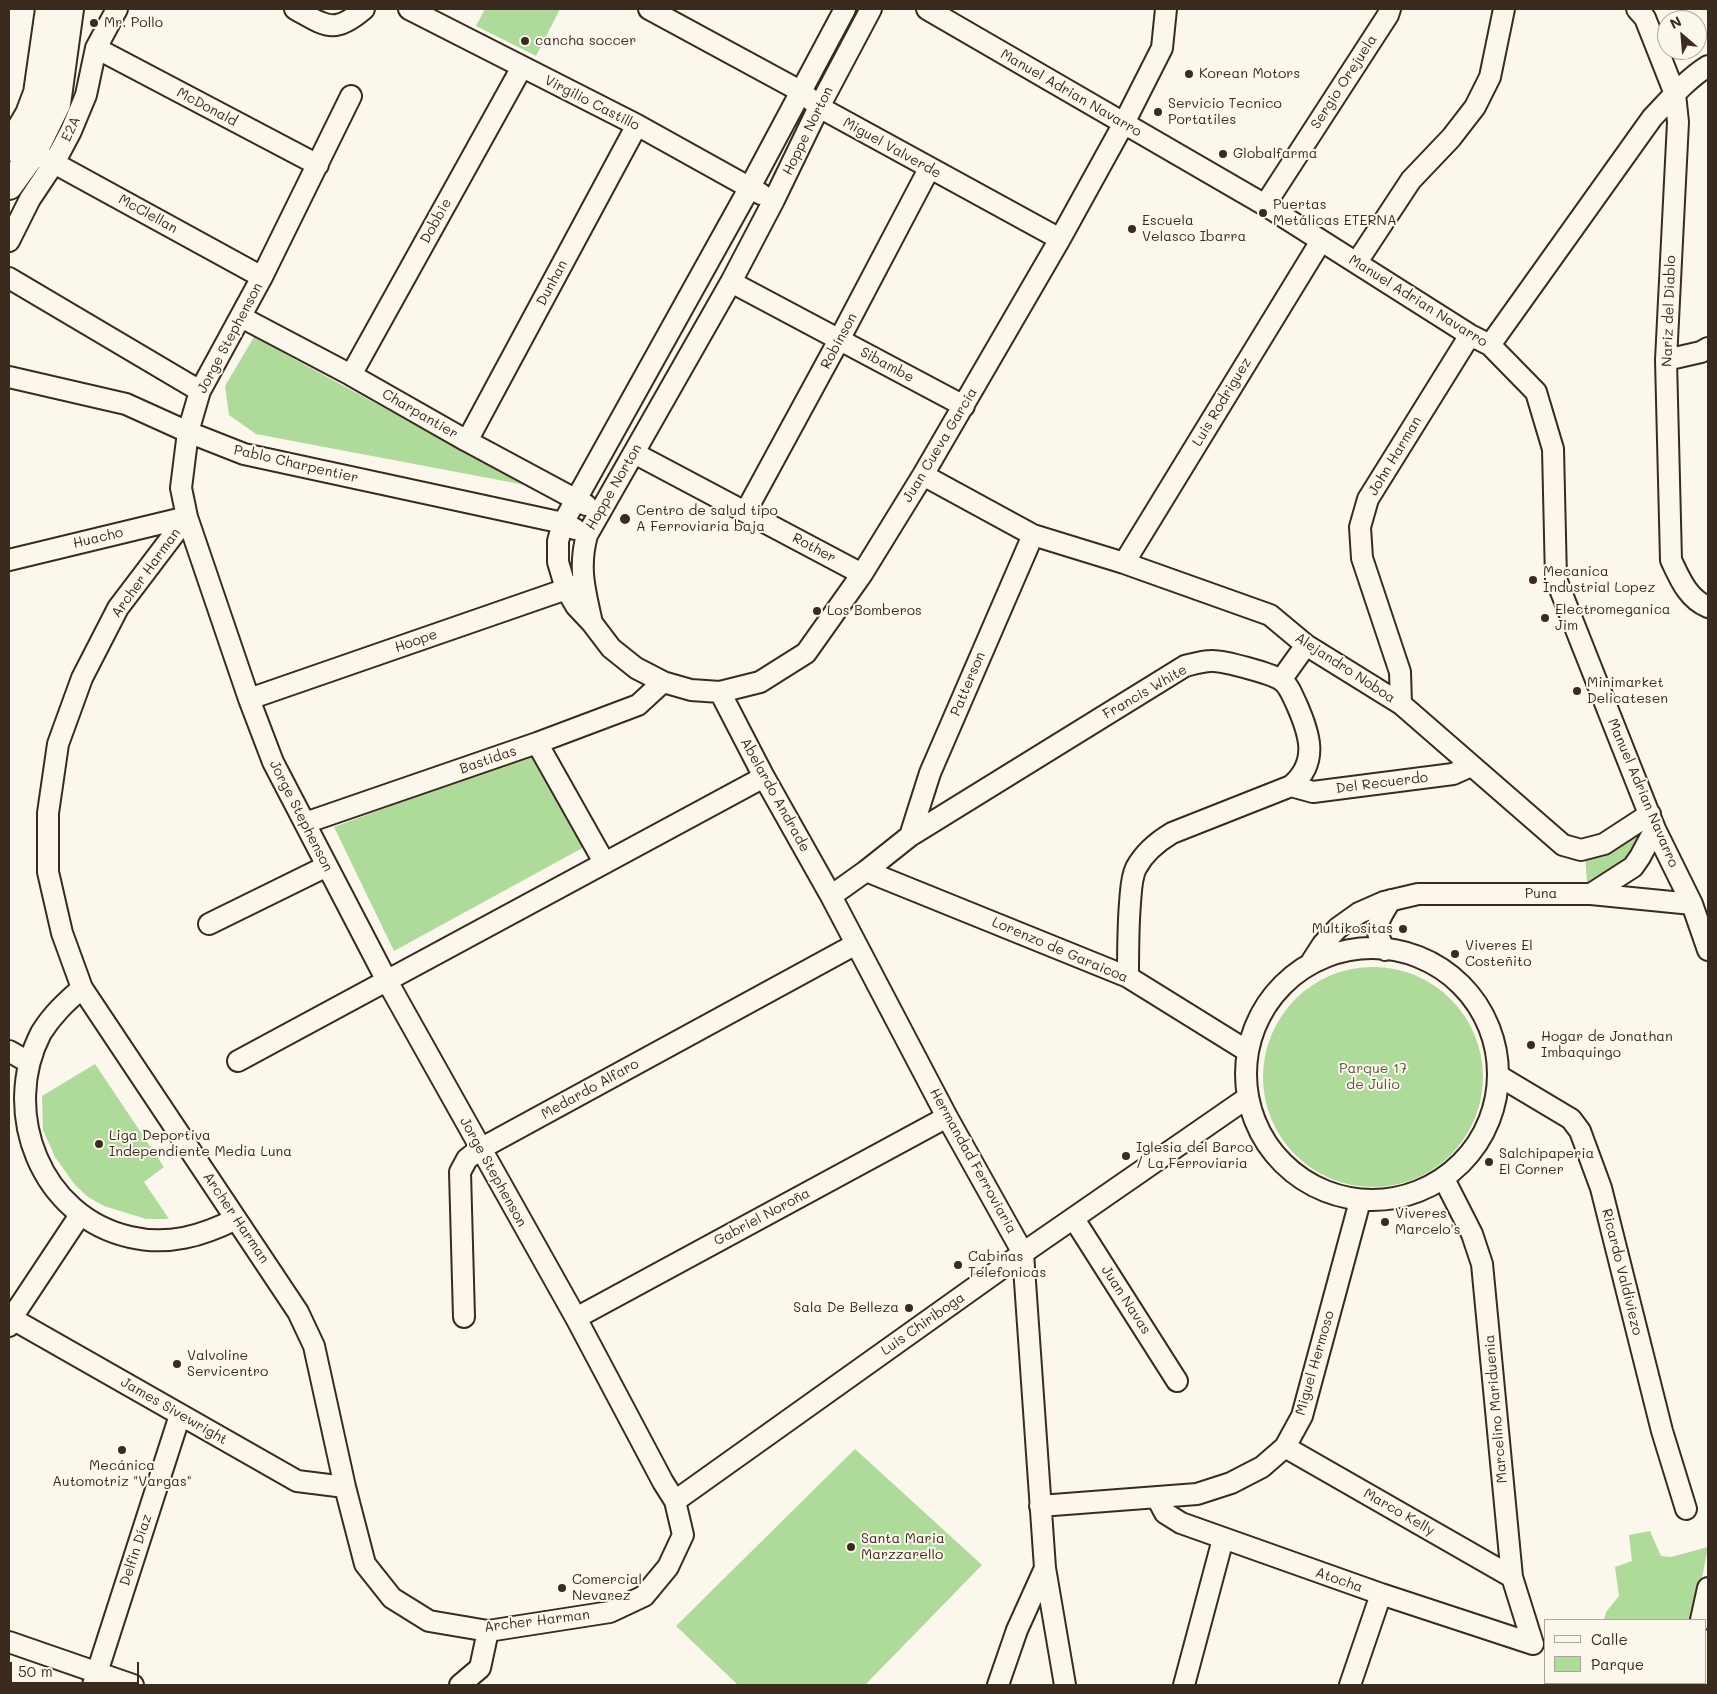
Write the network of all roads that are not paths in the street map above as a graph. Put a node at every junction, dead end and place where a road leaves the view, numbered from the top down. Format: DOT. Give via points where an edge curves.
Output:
graph roads {
  1 [pos="49,9"];
  2 [pos="70,9"];
  3 [pos="117,9"];
  4 [pos="295,9"];
  5 [pos="364,9"];
  6 [pos="409,9"];
  7 [pos="650,9"];
  8 [pos="845,9"];
  9 [pos="871,9"];
  10 [pos="927,9"];
  11 [pos="1166,9"];
  12 [pos="1390,9"];
  13 [pos="1504,9"];
  14 [pos="1637,9"];
  15 [pos="96,48"];
  16 [pos="1708,66"];
  17 [pos="522,67"];
  18 [pos="802,92"];
  19 [pos="1675,94"];
  20 [pos="351,96"];
  21 [pos="819,107"];
  22 [pos="1124,123"];
  23 [pos="637,125"];
  24 [pos="32,155"];
  25 [pos="318,165"];
  26 [pos="929,169"];
  27 [pos="9,186"];
  28 [pos="750,188"];
  29 [pos="774,200"];
  30 [pos="1264,205"];
  31 [pos="1060,239"];
  32 [pos="9,241"];
  33 [pos="1320,241"];
  34 [pos="1357,262"];
  35 [pos="262,277"];
  36 [pos="9,278"];
  37 [pos="731,282"];
  38 [pos="241,317"];
  39 [pos="1470,335"];
  40 [pos="839,340"];
  41 [pos="1490,345"];
  42 [pos="1708,348"];
  43 [pos="1666,360"];
  44 [pos="351,375"];
  45 [pos="9,377"];
  46 [pos="200,391"];
  47 [pos="964,406"];
  48 [pos="188,432"];
  49 [pos="467,441"];
  50 [pos="634,454"];
  51 [pos="923,475"];
  52 [pos="576,499"];
  53 [pos="746,512"];
  54 [pos="598,513"];
  55 [pos="187,517"];
  56 [pos="563,523"];
  57 [pos="1033,534"];
  58 [pos="587,535"];
  59 [pos="9,560"];
  60 [pos="1124,564"];
  61 [pos="862,574"];
  62 [pos="575,586"];
  63 [pos="1708,608"];
  64 [pos="592,623"];
  65 [pos="1306,645"];
  66 [pos="1281,680"];
  67 [pos="663,682"];
  68 [pos="720,692"];
  69 [pos="249,699"];
  70 [pos="1401,704"];
  71 [pos="537,743"];
  72 [pos="1471,766"];
  73 [pos="764,777"];
  74 [pos="1291,786"];
  75 [pos="1652,822"];
  76 [pos="305,823"];
  77 [pos="910,836"];
  78 [pos="604,862"];
  79 [pos="327,866"];
  80 [pos="866,871"];
  81 [pos="1590,894"];
  82 [pos="830,896"];
  83 [pos="1391,900"];
  84 [pos="1692,904"];
  85 [pos="209,924"];
  86 [pos="856,944"];
  87 [pos="1385,950"];
  88 [pos="1708,950"];
  89 [pos="1312,961"];
  90 [pos="1128,977"];
  91 [pos="387,982"];
  92 [pos="82,988"];
  93 [pos="1244,1049"];
  94 [pos="9,1051"];
  95 [pos="238,1061"];
  96 [pos="28,1062"];
  97 [pos="1499,1076"];
  98 [pos="1247,1098"];
  99 [pos="947,1117"];
  100 [pos="480,1149"];
  101 [pos="1444,1179"];
  102 [pos="1360,1201"];
  103 [pos="80,1215"];
  104 [pos="236,1219"];
  105 [pos="1074,1219"];
  106 [pos="1023,1253"];
  107 [pos="464,1318"];
  108 [pos="576,1318"];
  109 [pos="10,1321"];
  110 [pos="1178,1381"];
  111 [pos="180,1414"];
  112 [pos="1285,1447"];
  113 [pos="345,1487"];
  114 [pos="1157,1498"];
  115 [pos="675,1501"];
  116 [pos="1040,1506"];
  117 [pos="1686,1509"];
  118 [pos="1223,1539"];
  119 [pos="1045,1568"];
  120 [pos="1512,1577"];
  121 [pos="1708,1588"];
  122 [pos="1380,1594"];
  123 [pos="1701,1619"];
  124 [pos="488,1631"];
  125 [pos="9,1642"];
  126 [pos="1533,1644"];
  127 [pos="95,1679"];
  128 [pos="133,1685"];
  129 [pos="460,1685"];
  130 [pos="998,1685"];
  131 [pos="1065,1685"];
  132 [pos="1184,1685"];
  133 [pos="1350,1685"];
  1 -- 24 [label="main road" via="41,71 29,114"];
  2 -- 24 [label="main road" via="57,104"];
  3 -- 15 [label="street, E2A"];
  4 -- 5 [label="street" via="326,26 348,22"];
  6 -- 17 [label="street, Virgilio Castillo"];
  7 -- 18 [label="street, Miguel Valverde"];
  8 -- 18 [label="street, Hoppe Norton"];
  9 -- 21 [label="street, Hoppe Norton"];
  10 -- 22 [label="street, Manuel Adrian Navarro"];
  11 -- 22 [label="street, Juan Cueva Garcia" via="1162,48"];
  12 -- 30 [label="street, Sergio Orejuela"];
  13 -- 34 [label="street" via="1490,77 1475,107 1411,180"];
  14 -- 19 [label="street, Nariz del Diablo" via="1645,18"];
  15 -- 24 [label="street, E2A" via="86,94 71,131"];
  15 -- 25 [label="street, McDonald"];
  16 -- 19 [label="street"];
  17 -- 23 [label="street, Virgilio Castillo"];
  17 -- 44 [label="street, Dobbie"];
  18 -- 21 [label="street, Miguel Valverde"];
  18 -- 28 [label="street, Hoppe Norton"];
  19 -- 41 [label="street" via="1652,118"];
  19 -- 43 [label="street, Nariz del Diablo" via="1678,122"];
  20 -- 25 [label="street, Jorge Stephenson"];
  21 -- 26 [label="street, Miguel Valverde"];
  21 -- 29 [label="street, Hoppe Norton"];
  22 -- 30 [label="street, Manuel Adrian Navarro"];
  22 -- 31 [label="street, Juan Cueva Garcia"];
  23 -- 28 [label="street, Virgilio Castillo"];
  23 -- 49 [label="street, Dunhan"];
  24 -- 27 [label="main road"];
  24 -- 32 [label="street, E2A" via="30,199"];
  24 -- 35 [label="street, McClellan"];
  25 -- 35 [label="street, Jorge Stephenson"];
  26 -- 31 [label="street, Miguel Valverde"];
  26 -- 40 [label="street, Robinson"];
  28 -- 29 [label="street, Virgilio Castillo"];
  28 -- 52 [label="street, Hoppe Norton"];
  29 -- 37 [label="street, Hoppe Norton"];
  30 -- 33 [label="street, Manuel Adrian Navarro"];
  31 -- 47 [label="street, Juan Cueva Garcia"];
  33 -- 34 [label="street, Manuel Adrian Navarro"];
  33 -- 60 [label="street, Luis Rodriguez"];
  34 -- 39 [label="street, Manuel Adrian Navarro"];
  35 -- 38 [label="street, Jorge Stephenson"];
  36 -- 46 [label="street"];
  37 -- 40 [label="street, Sibambe"];
  37 -- 50 [label="street, Hoppe Norton"];
  38 -- 44 [label="street, Charpantier"];
  38 -- 46 [label="street, Jorge Stephenson"];
  39 -- 41 [label="street, Manuel Adrian Navarro"];
  39 -- 70 [label="street, John Harman" via="1368,499 1360,527 1362,558 1400,672"];
  40 -- 47 [label="street, Sibambe"];
  40 -- 53 [label="street, Robinson"];
  41 -- 75 [label="street, Manuel Adrian Navarro" via="1536,392 1553,449 1556,579"];
  42 -- 43 [label="street"];
  43 -- 63 [label="street, Nariz del Diablo" via="1671,560 1683,586"];
  44 -- 49 [label="street, Charpantier"];
  45 -- 48 [label="street, Pablo Charpentier" via="126,404"];
  46 -- 48 [label="street, Jorge Stephenson"];
  47 -- 51 [label="street, Juan Cueva Garcia"];
  48 -- 55 [label="street, Jorge Stephenson" via="181,488"];
  48 -- 56 [label="street, Pablo Charpentier" via="244,454"];
  49 -- 52 [label="street, Charpantier"];
  50 -- 53 [label="street, Rother"];
  50 -- 54 [label="street, Hoppe Norton"];
  51 -- 57 [label="street, Alejandro Noboa"];
  51 -- 61 [label="street, Juan Cueva Garcia"];
  52 -- 54 [label="street, Charpantier"];
  52 -- 56 [label="street, Hoppe Norton"];
  53 -- 61 [label="street, Rother"];
  54 -- 58 [label="street, Hoppe Norton"];
  55 -- 59 [label="street, Huacho"];
  55 -- 69 [label="street, Jorge Stephenson"];
  55 -- 92 [label="street, Archer Harman" via="118,608 82,678 58,744 48,814 48,872 62,933"];
  56 -- 58 [label="street, Pablo Charpentier"];
  56 -- 62 [label="street, Hoppe Norton" via="558,541 558,562"];
  57 -- 60 [label="street, Alejandro Noboa"];
  57 -- 77 [label="street, Patterson" via="930,773"];
  58 -- 62 [label="street, Hoppe Norton"];
  60 -- 65 [label="street, Alejandro Noboa" via="1270,615"];
  61 -- 68 [label="street, Juan Cueva Garcia" via="806,653 760,682"];
  62 -- 64 [label="street, Hoppe Norton" via="576,606"];
  62 -- 69 [label="street, Hoope"];
  64 -- 67 [label="street, Juan Cueva Garcia" via="611,648 636,668"];
  65 -- 66 [label="street"];
  65 -- 70 [label="street, Alejandro Noboa"];
  66 -- 74 [label="street" via="1289,688 1301,715 1310,751 1306,769"];
  66 -- 77 [label="street, Francis White" via="1236,665 1211,661 1185,666"];
  67 -- 68 [label="street, Juan Cueva Garcia" via="691,690"];
  67 -- 71 [label="street, Bastidas" via="638,705"];
  68 -- 73 [label="street, Abelardo Andrade"];
  69 -- 76 [label="street, Jorge Stephenson" via="273,762"];
  70 -- 72 [label="street, Alejandro Noboa"];
  71 -- 76 [label="street, Bastidas"];
  71 -- 78 [label="street"];
  72 -- 74 [label="street, Del Recuerdo" via="1453,774 1313,792"];
  72 -- 75 [label="street, Alejandro Noboa" via="1563,845 1581,850 1604,844"];
  73 -- 78 [label="street"];
  73 -- 82 [label="street, Abelardo Andrade"];
  74 -- 90 [label="street" via="1172,833 1157,842 1136,870 1132,888"];
  75 -- 81 [label="street" via="1633,868"];
  75 -- 84 [label="street, Manuel Adrian Navarro"];
  76 -- 79 [label="street, Jorge Stephenson"];
  77 -- 80 [label="street, Francis White"];
  78 -- 91 [label="street"];
  79 -- 85 [label="street"];
  79 -- 91 [label="street, Jorge Stephenson"];
  80 -- 82 [label="street, Francis White"];
  80 -- 90 [label="street, Lorenzo de Garaicoa"];
  81 -- 83 [label="street, Puna" via="1418,894"];
  81 -- 84 [label="street, Puna"];
  82 -- 86 [label="street, Hermandad Ferroviaria"];
  83 -- 87 [label="street" via="1376,928"];
  83 -- 89 [label="street, Puna" via="1359,914 1338,928"];
  84 -- 88 [label="street, Manuel Adrian Navarro"];
  86 -- 99 [label="street, Hermandad Ferroviaria"];
  86 -- 100 [label="street, Medardo Alfaro"];
  87 -- 89 [label="street" via="1343,951"];
  87 -- 97 [label="street" via="1416,955 1450,974 1477,1002 1494,1037"];
  89 -- 93 [label="street" via="1269,1001"];
  90 -- 93 [label="street, Lorenzo de Garaicoa"];
  91 -- 95 [label="street"];
  91 -- 100 [label="street, Jorge Stephenson"];
  92 -- 96 [label="street" via="59,1008 40,1033"];
  92 -- 104 [label="street, Archer Harman"];
  93 -- 98 [label="street"];
  94 -- 96 [label="street"];
  96 -- 103 [label="street" via="22,1090 23,1119 30,1147 41,1173"];
  97 -- 101 [label="street" via="1494,1111 1478,1144"];
  97 -- 117 [label="street, Ricardo Valdiviezo" via="1571,1119 1580,1131 1601,1188 1662,1430"];
  98 -- 102 [label="street" via="1268,1148 1308,1184"];
  98 -- 105 [label="street, Luis Chiriboga"];
  99 -- 106 [label="street, Hermandad Ferroviaria"];
  99 -- 108 [label="street, Gabriel Noroña"];
  100 -- 107 [label="street, Medardo Alfaro" via="467,1159 460,1172"];
  100 -- 108 [label="street, Jorge Stephenson"];
  101 -- 102 [label="street" via="1426,1189 1394,1199"];
  101 -- 120 [label="street, Marcelino Mariduenia" via="1472,1234 1482,1264"];
  102 -- 112 [label="street, Miguel Hermoso" via="1302,1416"];
  103 -- 104 [label="street" via="104,1229 158,1241 185,1239"];
  103 -- 109 [label="street"];
  104 -- 113 [label="street, Archer Harman" via="298,1312 314,1346"];
  105 -- 106 [label="street, Luis Chiriboga"];
  105 -- 110 [label="street, Juan Navas"];
  106 -- 115 [label="street, Luis Chiriboga"];
  106 -- 116 [label="street, Hermandad Ferroviaria"];
  108 -- 115 [label="street, Jorge Stephenson"];
  109 -- 111 [label="street, James Sivewright"];
  111 -- 113 [label="street, James Sivewright" via="297,1481"];
  111 -- 127 [label="street, Delfin Díaz"];
  112 -- 114 [label="street, Miguel Hermoso" via="1262,1467 1231,1483 1197,1494"];
  112 -- 120 [label="street, Marco Kelly"];
  113 -- 124 [label="street, Archer Harman" via="365,1564 392,1598 429,1622"];
  114 -- 116 [label="street, Miguel Hermoso"];
  114 -- 118 [label="street, Atocha" via="1165,1513 1181,1523"];
  115 -- 124 [label="street, Archer Harman" via="683,1535 668,1567 644,1596 610,1612"];
  116 -- 119 [label="street, Hermandad Ferroviaria"];
  118 -- 122 [label="street, Atocha"];
  118 -- 132 [label="street"];
  119 -- 130 [label="street, Hermandad Ferroviaria" via="1017,1630"];
  119 -- 131 [label="street, Hermandad Ferroviaria"];
  120 -- 126 [label="street, Marcelino Mariduenia"];
  121 -- 123 [label="street"];
  122 -- 126 [label="street, Atocha"];
  122 -- 133 [label="street"];
  124 -- 129 [label="street" via="480,1668"];
  125 -- 127 [label="street"];
  127 -- 128 [label="street"];
}
